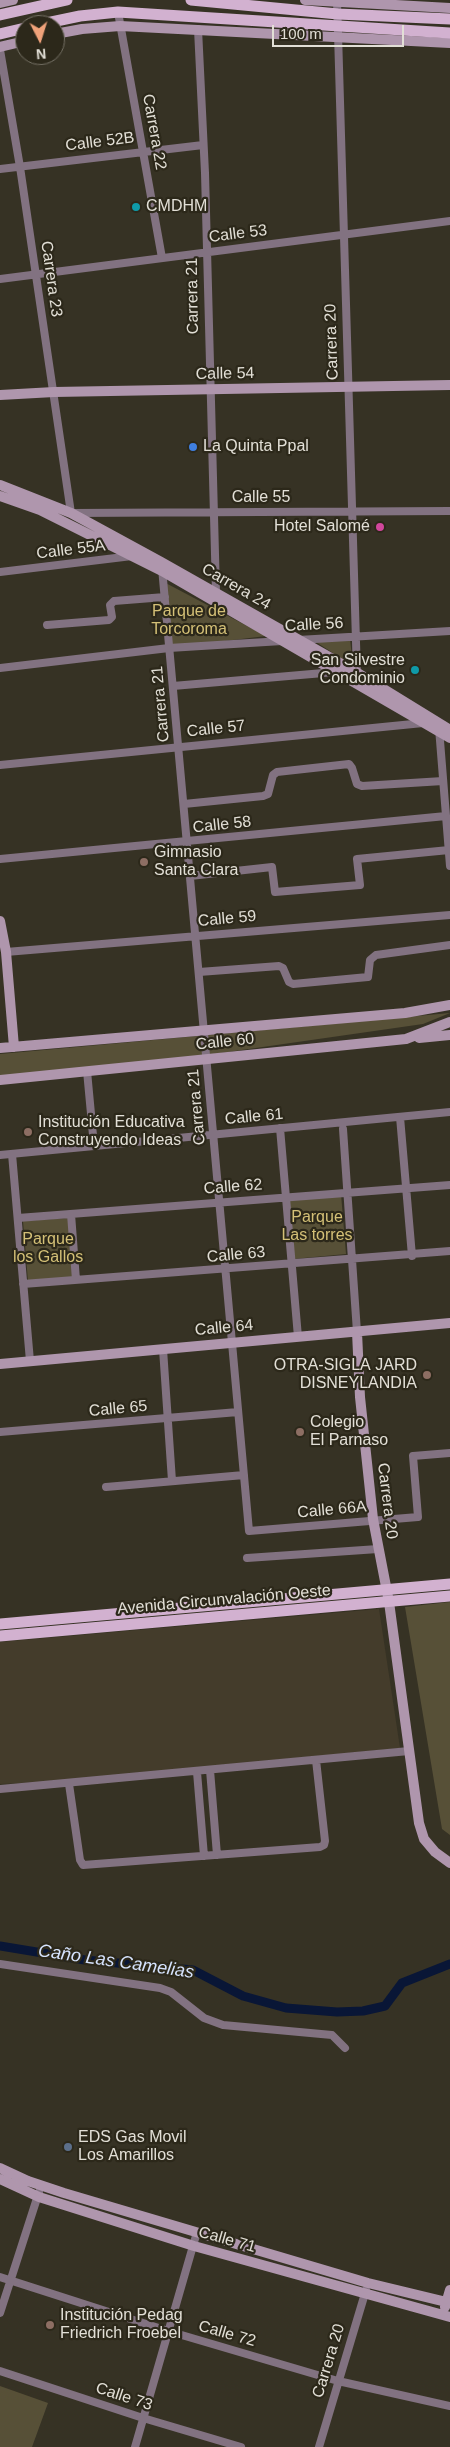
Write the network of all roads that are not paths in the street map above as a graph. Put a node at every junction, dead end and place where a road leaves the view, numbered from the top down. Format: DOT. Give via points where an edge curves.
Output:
graph roads {
  1 [pos="13,0"];
  2 [pos="67,0"];
  3 [pos="190,0"];
  4 [pos="305,0"];
  5 [pos="0,3"];
  6 [pos="338,6"];
  7 [pos="450,8"];
  8 [pos="118,12"];
  9 [pos="0,15"];
  10 [pos="65,19"];
  11 [pos="450,19"];
  12 [pos="120,26"];
  13 [pos="198,29"];
  14 [pos="15,30"];
  15 [pos="338,31"];
  16 [pos="65,32"];
  17 [pos="450,33"];
  18 [pos="0,34"];
  19 [pos="450,43"];
  20 [pos="15,44"];
  21 [pos="0,49"];
  22 [pos="203,145"];
  23 [pos="143,150"];
  24 [pos="20,167"];
  25 [pos="0,169"];
  26 [pos="450,221"];
  27 [pos="344,234"];
  28 [pos="206,252"];
  29 [pos="162,258"];
  30 [pos="36,274"];
  31 [pos="0,278"];
  32 [pos="450,385"];
  33 [pos="348,387"];
  34 [pos="209,389"];
  35 [pos="54,392"];
  36 [pos="0,395"];
  37 [pos="0,485"];
  38 [pos="0,496"];
  39 [pos="214,511"];
  40 [pos="450,511"];
  41 [pos="352,512"];
  42 [pos="71,513"];
  43 [pos="144,553"];
  44 [pos="131,557"];
  45 [pos="162,566"];
  46 [pos="0,572"];
  47 [pos="216,592"];
  48 [pos="164,597"];
  49 [pos="47,625"];
  50 [pos="450,631"];
  51 [pos="356,637"];
  52 [pos="299,640"];
  53 [pos="280,641"];
  54 [pos="169,648"];
  55 [pos="0,668"];
  56 [pos="335,672"];
  57 [pos="356,672"];
  58 [pos="357,684"];
  59 [pos="173,686"];
  60 [pos="434,724"];
  61 [pos="450,730"];
  62 [pos="450,738"];
  63 [pos="178,747"];
  64 [pos="0,765"];
  65 [pos="443,781"];
  66 [pos="184,804"];
  67 [pos="446,816"];
  68 [pos="187,842"];
  69 [pos="449,850"];
  70 [pos="0,859"];
  71 [pos="450,866"];
  72 [pos="190,876"];
  73 [pos="450,915"];
  74 [pos="0,921"];
  75 [pos="196,936"];
  76 [pos="450,945"];
  77 [pos="6,952"];
  78 [pos="199,972"];
  79 [pos="450,1005"];
  80 [pos="450,1022"];
  81 [pos="205,1031"];
  82 [pos="450,1035"];
  83 [pos="406,1039"];
  84 [pos="14,1047"];
  85 [pos="0,1048"];
  86 [pos="207,1059"];
  87 [pos="87,1071"];
  88 [pos="0,1080"];
  89 [pos="450,1112"];
  90 [pos="400,1117"];
  91 [pos="280,1128"];
  92 [pos="343,1129"];
  93 [pos="214,1134"];
  94 [pos="94,1146"];
  95 [pos="12,1154"];
  96 [pos="0,1155"];
  97 [pos="450,1185"];
  98 [pos="407,1189"];
  99 [pos="348,1192"];
  100 [pos="285,1197"];
  101 [pos="220,1201"];
  102 [pos="71,1214"];
  103 [pos="18,1218"];
  104 [pos="450,1251"];
  105 [pos="412,1256"];
  106 [pos="352,1260"];
  107 [pos="290,1264"];
  108 [pos="226,1270"];
  109 [pos="76,1280"];
  110 [pos="24,1284"];
  111 [pos="450,1323"];
  112 [pos="357,1332"];
  113 [pos="298,1337"];
  114 [pos="232,1343"];
  115 [pos="163,1349"];
  116 [pos="30,1361"];
  117 [pos="0,1364"];
  118 [pos="238,1412"];
  119 [pos="168,1419"];
  120 [pos="0,1432"];
  121 [pos="450,1453"];
  122 [pos="244,1475"];
  123 [pos="172,1481"];
  124 [pos="106,1487"];
  125 [pos="372,1519"];
  126 [pos="249,1531"];
  127 [pos="378,1549"];
  128 [pos="247,1558"];
  129 [pos="450,1584"];
  130 [pos="387,1590"];
  131 [pos="450,1596"];
  132 [pos="389,1602"];
  133 [pos="0,1624"];
  134 [pos="0,1636"];
  135 [pos="409,1751"];
  136 [pos="316,1760"];
  137 [pos="210,1770"];
  138 [pos="197,1772"];
  139 [pos="69,1784"];
  140 [pos="0,1789"];
  141 [pos="217,1855"];
  142 [pos="204,1856"];
  143 [pos="450,1863"];
  144 [pos="0,1964"];
  145 [pos="345,2048"];
  146 [pos="0,2168"];
  147 [pos="0,2179"];
  148 [pos="41,2185"];
  149 [pos="39,2197"];
  150 [pos="197,2232"];
  151 [pos="194,2246"];
  152 [pos="0,2277"];
  153 [pos="10,2282"];
  154 [pos="368,2283"];
  155 [pos="450,2290"];
  156 [pos="365,2294"];
  157 [pos="448,2303"];
  158 [pos="0,2313"];
  159 [pos="446,2316"];
  160 [pos="168,2331"];
  161 [pos="0,2370"];
  162 [pos="338,2381"];
  163 [pos="450,2406"];
  164 [pos="143,2418"];
  165 [pos="135,2447"];
  166 [pos="241,2447"];
  167 [pos="319,2447"];
  1 -- 5 [label="street"];
  2 -- 9 [label="main road"];
  3 -- 6 [label="main road"];
  4 -- 6 [label="street"];
  6 -- 7 [label="street"];
  6 -- 11 [label="main road"];
  6 -- 15 [label="street, Carrera 20"];
  8 -- 10 [label="main road"];
  8 -- 12 [label="street, Carrera 22"];
  8 -- 15 [label="main road"];
  12 -- 13 [label="street"];
  12 -- 16 [label="street"];
  12 -- 23 [label="street, Carrera 22"];
  13 -- 15 [label="street"];
  13 -- 22 [label="street, Carrera 21"];
  14 -- 18 [label="main road"];
  15 -- 17 [label="main road"];
  15 -- 19 [label="street"];
  15 -- 27 [label="street, Carrera 20"];
  20 -- 21 [label="street"];
  21 -- 24 [label="street, Carrera 23"];
  22 -- 23 [label="street, Calle 52B"];
  22 -- 28 [label="street, Carrera 21"];
  23 -- 24 [label="street, Calle 52B"];
  23 -- 29 [label="street, Carrera 22"];
  24 -- 25 [label="street, Calle 52B"];
  24 -- 30 [label="street, Carrera 23"];
  26 -- 27 [label="street, Calle 53"];
  27 -- 28 [label="street, Calle 53"];
  27 -- 33 [label="street, Carrera 20"];
  28 -- 29 [label="street, Calle 53"];
  28 -- 34 [label="street, Carrera 21"];
  29 -- 30 [label="street, Calle 53"];
  30 -- 31 [label="street, Calle 53"];
  30 -- 35 [label="street, Carrera 23"];
  32 -- 33 [label="street, Calle 54"];
  33 -- 34 [label="street, Calle 54"];
  33 -- 41 [label="street, Carrera 20"];
  34 -- 35 [label="street, Calle 54"];
  34 -- 39 [label="street, Carrera 21"];
  35 -- 36 [label="street, Calle 54"];
  35 -- 42 [label="street, Carrera 23"];
  37 -- 42 [label="street, Carrera 24"];
  38 -- 44 [label="street, Carrera 24" via="40,510"];
  39 -- 41 [label="street, Calle 55"];
  39 -- 42 [label="street, Calle 55"];
  39 -- 47 [label="street, Carrera 21"];
  40 -- 41 [label="street, Calle 55"];
  41 -- 51 [label="street, Carrera 20"];
  42 -- 43 [label="street, Carrera 24"];
  43 -- 44 [label="street, Calle 55A"];
  43 -- 45 [label="street, Carrera 24"];
  44 -- 45 [label="street, Carrera 24"];
  44 -- 46 [label="street, Calle 55A"];
  45 -- 47 [label="street, Carrera 24"];
  45 -- 48 [label="street, Carrera 21"];
  45 -- 53 [label="street, Carrera 24"];
  47 -- 52 [label="street, Carrera 24"];
  48 -- 49 [label="street" via="114,601 110,605 112,617 109,620"];
  48 -- 54 [label="street, Carrera 21"];
  50 -- 51 [label="street, Calle 56"];
  51 -- 52 [label="street, Calle 56"];
  51 -- 57 [label="street, Carrera 20"];
  52 -- 53 [label="street, Calle 56"];
  52 -- 57 [label="street, Carrera 24"];
  53 -- 54 [label="street, Calle 56"];
  53 -- 56 [label="street, Carrera 24"];
  54 -- 55 [label="street, Calle 56"];
  54 -- 59 [label="street, Carrera 21"];
  56 -- 58 [label="street, Carrera 24"];
  56 -- 59 [label="street"];
  57 -- 58 [label="street, Carrera 20"];
  57 -- 60 [label="street, Carrera 24"];
  58 -- 60 [label="street, Carrera 24"];
  59 -- 63 [label="street, Carrera 21"];
  60 -- 61 [label="street, Carrera 24"];
  60 -- 62 [label="street, Carrera 24"];
  60 -- 63 [label="street, Calle 57"];
  60 -- 65 [label="street"];
  63 -- 64 [label="street, Calle 57"];
  63 -- 66 [label="street, Carrera 21"];
  65 -- 66 [label="street" via="362,786 357,784 348,764 277,772 273,775 268,794 263,796"];
  65 -- 67 [label="street"];
  66 -- 68 [label="street, Carrera 21"];
  67 -- 68 [label="street, Calle 58"];
  67 -- 69 [label="street"];
  68 -- 70 [label="street, Calle 58"];
  68 -- 72 [label="street, Carrera 21"];
  69 -- 71 [label="street"];
  69 -- 72 [label="street" via="357,859 360,885 275,892 272,867"];
  72 -- 75 [label="street, Carrera 21"];
  73 -- 75 [label="street, Calle 59"];
  74 -- 77 [label="street"];
  75 -- 77 [label="street, Calle 59"];
  75 -- 78 [label="street, Carrera 21"];
  76 -- 78 [label="street" via="376,956 370,960 368,977 293,984 289,982 284,968 279,966"];
  77 -- 84 [label="street"];
  78 -- 81 [label="street, Carrera 21"];
  79 -- 81 [label="street, Calle 60" via="405,1013"];
  80 -- 83 [label="street, Calle 60"];
  81 -- 84 [label="street, Calle 60"];
  81 -- 86 [label="street, Carrera 21"];
  82 -- 83 [label="street"];
  83 -- 86 [label="street, Calle 60"];
  84 -- 85 [label="street, Calle 60"];
  86 -- 87 [label="street, Calle 60"];
  86 -- 93 [label="street, Carrera 21"];
  87 -- 88 [label="street, Calle 60"];
  87 -- 94 [label="street"];
  89 -- 90 [label="street, Calle 61"];
  90 -- 91 [label="street, Calle 61"];
  90 -- 98 [label="street"];
  91 -- 93 [label="street, Calle 61"];
  91 -- 100 [label="street"];
  92 -- 99 [label="street, Carrera 20"];
  93 -- 94 [label="street, Calle 61"];
  93 -- 101 [label="street, Carrera 21"];
  94 -- 95 [label="street, Calle 61"];
  95 -- 96 [label="street, Calle 61"];
  95 -- 103 [label="street"];
  97 -- 98 [label="street, Calle 62"];
  98 -- 99 [label="street, Calle 62"];
  98 -- 105 [label="street"];
  99 -- 100 [label="street, Calle 62"];
  99 -- 106 [label="street, Carrera 20"];
  100 -- 101 [label="street, Calle 62"];
  100 -- 107 [label="street"];
  101 -- 102 [label="street, Calle 62"];
  101 -- 108 [label="street, Carrera 21"];
  102 -- 103 [label="street, Calle 62"];
  102 -- 109 [label="street"];
  103 -- 110 [label="street"];
  104 -- 105 [label="street, Calle 63"];
  105 -- 106 [label="street, Calle 63"];
  106 -- 107 [label="street, Calle 63"];
  106 -- 112 [label="street, Carrera 20"];
  107 -- 108 [label="street, Calle 63"];
  107 -- 113 [label="street"];
  108 -- 109 [label="street, Calle 63"];
  108 -- 114 [label="street, Carrera 21"];
  109 -- 110 [label="street, Calle 63"];
  110 -- 116 [label="street"];
  111 -- 112 [label="street, Calle 64"];
  112 -- 113 [label="street, Calle 64"];
  112 -- 125 [label="street, Carrera 20"];
  113 -- 114 [label="street, Calle 64"];
  114 -- 115 [label="street, Calle 64"];
  114 -- 118 [label="street, Carrera 21"];
  115 -- 116 [label="street, Calle 64"];
  115 -- 119 [label="street"];
  116 -- 117 [label="street, Calle 64"];
  118 -- 119 [label="street, Calle 65"];
  118 -- 122 [label="street, Carrera 21"];
  119 -- 120 [label="street, Calle 65"];
  119 -- 123 [label="street"];
  121 -- 125 [label="street, Calle 66A" via="413,1456 418,1517"];
  122 -- 123 [label="street"];
  122 -- 126 [label="street, Carrera 21"];
  123 -- 124 [label="street"];
  125 -- 126 [label="street, Calle 66A"];
  125 -- 127 [label="street, Carrera 20"];
  127 -- 128 [label="street"];
  127 -- 130 [label="street, Carrera 20"];
  129 -- 130 [label="main road, Avenida Circunvalación Oeste"];
  130 -- 132 [label="street, Carrera 20"];
  130 -- 133 [label="main road, Avenida Circunvalación Oeste"];
  131 -- 132 [label="main road, Avenida Circunvalación Oeste"];
  132 -- 134 [label="main road, Avenida Circunvalación Oeste"];
  132 -- 135 [label="street, Carrera 20"];
  135 -- 136 [label="street"];
  135 -- 143 [label="street, Carrera 20" via="424,1839"];
  136 -- 137 [label="street"];
  136 -- 141 [label="street" via="324,1845"];
  137 -- 138 [label="street"];
  137 -- 141 [label="street"];
  138 -- 139 [label="street"];
  138 -- 142 [label="street"];
  139 -- 140 [label="street"];
  139 -- 142 [label="street" via="83,1865"];
  141 -- 142 [label="street"];
  144 -- 145 [label="street" via="160,1988 171,1992 204,2018 223,2025 332,2035"];
  146 -- 148 [label="street, Calle 71"];
  147 -- 149 [label="street, Calle 71"];
  148 -- 149 [label="street"];
  148 -- 150 [label="street, Calle 71"];
  149 -- 151 [label="street, Calle 71"];
  149 -- 153 [label="street"];
  150 -- 151 [label="street"];
  150 -- 154 [label="street, Calle 71"];
  151 -- 156 [label="street, Calle 71"];
  151 -- 160 [label="street"];
  152 -- 153 [label="street, Calle 72"];
  153 -- 158 [label="street"];
  153 -- 160 [label="street, Calle 72"];
  154 -- 156 [label="street, Carrera 20"];
  154 -- 157 [label="street, Calle 71"];
  155 -- 157 [label="street"];
  156 -- 159 [label="street, Calle 71"];
  156 -- 162 [label="street, Carrera 20"];
  157 -- 159 [label="street"];
  160 -- 162 [label="street, Calle 72"];
  160 -- 164 [label="street"];
  161 -- 164 [label="street, Calle 73"];
  162 -- 163 [label="street, Calle 72"];
  162 -- 167 [label="street, Carrera 20"];
  164 -- 165 [label="street"];
  164 -- 166 [label="street, Calle 73"];
}
